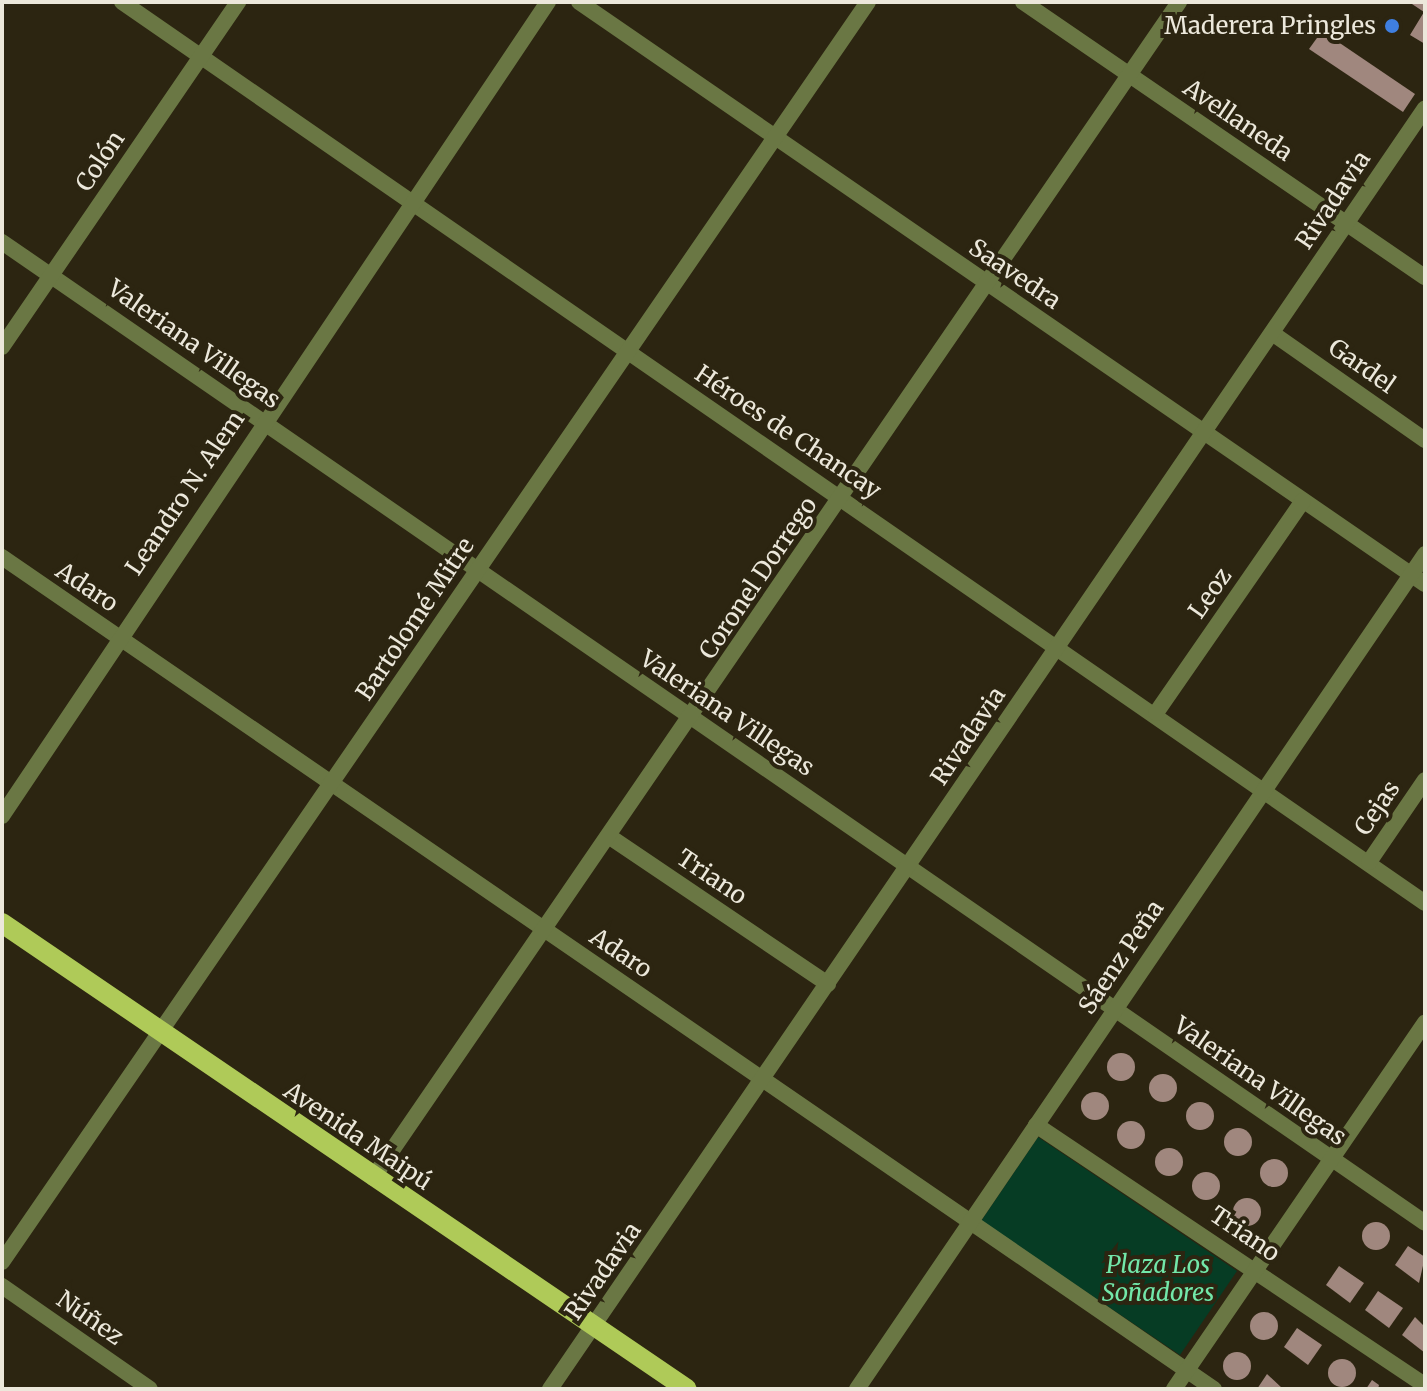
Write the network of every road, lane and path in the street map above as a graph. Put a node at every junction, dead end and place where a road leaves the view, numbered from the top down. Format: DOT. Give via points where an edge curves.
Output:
graph roads {
  1 [pos="122,2"];
  2 [pos="238,2"];
  3 [pos="548,2"];
  4 [pos="579,2"];
  5 [pos="868,2"];
  6 [pos="1023,2"];
  7 [pos="1179,2"];
  8 [pos="201,56"];
  9 [pos="1130,74"];
  10 [pos="1425,108"];
  11 [pos="774,139"];
  12 [pos="413,201"];
  13 [pos="1347,224"];
  14 [pos="2,242"];
  15 [pos="51,275"];
  16 [pos="1425,277"];
  17 [pos="987,283"];
  18 [pos="1272,333"];
  19 [pos="2,347"];
  20 [pos="627,352"];
  21 [pos="263,421"];
  22 [pos="1204,433"];
  23 [pos="1425,440"];
  24 [pos="841,497"];
  25 [pos="1303,501"];
  26 [pos="1425,554"];
  27 [pos="2,557"];
  28 [pos="477,571"];
  29 [pos="1418,580"];
  30 [pos="116,636"];
  31 [pos="1058,646"];
  32 [pos="1156,713"];
  33 [pos="692,717"];
  34 [pos="1425,780"];
  35 [pos="331,783"];
  36 [pos="1265,788"];
  37 [pos="2,816"];
  38 [pos="610,837"];
  39 [pos="1369,862"];
  40 [pos="909,866"];
  41 [pos="1425,903"];
  42 [pos="2,923"];
  43 [pos="546,931"];
  44 [pos="828,984"];
  45 [pos="1115,1008"];
  46 [pos="1425,1023"];
  47 [pos="161,1031"];
  48 [pos="763,1080"];
  49 [pos="1036,1125"];
  50 [pos="1331,1160"];
  51 [pos="373,1178"];
  52 [pos="970,1222"];
  53 [pos="1425,1223"];
  54 [pos="2,1262"];
  55 [pos="1256,1270"];
  56 [pos="2,1286"];
  57 [pos="595,1325"];
  58 [pos="1187,1371"];
  59 [pos="1425,1385"];
  60 [pos="150,1389"];
  61 [pos="550,1389"];
  62 [pos="687,1389"];
  63 [pos="857,1389"];
  64 [pos="1174,1389"];
  65 [pos="1214,1389"];
  1 -- 8 [label="street, Héroes de Chancay"];
  2 -- 8 [label="street, Colón"];
  3 -- 12 [label="street, Leandro N. Alem"];
  4 -- 11 [label="street, Saavedra"];
  5 -- 11 [label="street, Bartolomé Mitre"];
  6 -- 9 [label="street, Avellaneda"];
  7 -- 9 [label="street, Coronel Dorrego"];
  8 -- 12 [label="street, Héroes de Chancay"];
  8 -- 15 [label="street, Colón"];
  9 -- 13 [label="street, Avellaneda"];
  9 -- 17 [label="street, Coronel Dorrego"];
  10 -- 13 [label="street, Rivadavia"];
  11 -- 17 [label="street, Saavedra"];
  11 -- 20 [label="street, Bartolomé Mitre"];
  12 -- 20 [label="street, Héroes de Chancay"];
  12 -- 21 [label="street, Leandro N. Alem"];
  13 -- 16 [label="street, Avellaneda"];
  13 -- 18 [label="street, Rivadavia"];
  14 -- 15 [label="street, Valeriana Villegas"];
  15 -- 19 [label="street, Colón"];
  15 -- 21 [label="street, Valeriana Villegas"];
  17 -- 22 [label="street, Saavedra"];
  17 -- 24 [label="street, Coronel Dorrego"];
  18 -- 22 [label="street, Rivadavia"];
  18 -- 23 [label="street, Gardel"];
  20 -- 24 [label="street, Héroes de Chancay"];
  20 -- 28 [label="street, Bartolomé Mitre"];
  21 -- 28 [label="street, Valeriana Villegas"];
  21 -- 30 [label="street, Leandro N. Alem"];
  22 -- 25 [label="street, Saavedra"];
  22 -- 31 [label="street, Rivadavia"];
  24 -- 31 [label="street, Héroes de Chancay"];
  24 -- 33 [label="street, Coronel Dorrego"];
  25 -- 29 [label="street, Saavedra"];
  25 -- 32 [label="street, Leoz"];
  26 -- 29 [label="street, Sáenz Peña"];
  27 -- 30 [label="street, Adaro"];
  28 -- 33 [label="street, Valeriana Villegas"];
  28 -- 35 [label="street, Bartolomé Mitre"];
  29 -- 36 [label="street, Sáenz Peña"];
  30 -- 35 [label="street, Adaro"];
  30 -- 37 [label="street, Leandro N. Alem"];
  31 -- 32 [label="street, Héroes de Chancay"];
  31 -- 40 [label="street, Rivadavia"];
  32 -- 36 [label="street, Héroes de Chancay"];
  33 -- 38 [label="street, Coronel Dorrego"];
  33 -- 40 [label="street, Valeriana Villegas"];
  34 -- 39 [label="street, Cejas"];
  35 -- 43 [label="street, Adaro"];
  35 -- 47 [label="street, Bartolomé Mitre"];
  36 -- 39 [label="street, Héroes de Chancay"];
  36 -- 45 [label="street, Sáenz Peña"];
  38 -- 43 [label="street, Coronel Dorrego"];
  38 -- 44 [label="street, Triano"];
  39 -- 41 [label="street, Héroes de Chancay"];
  40 -- 44 [label="street, Rivadavia"];
  40 -- 45 [label="street, Valeriana Villegas"];
  42 -- 47 [label="main road, Avenida Maipú"];
  43 -- 48 [label="street, Adaro"];
  43 -- 51 [label="street, Coronel Dorrego"];
  44 -- 48 [label="street, Rivadavia"];
  45 -- 49 [label="street, Sáenz Peña"];
  45 -- 50 [label="street, Valeriana Villegas"];
  46 -- 50 [label="street"];
  47 -- 51 [label="main road, Avenida Maipú"];
  47 -- 54 [label="street, Bartolomé Mitre"];
  48 -- 52 [label="street, Adaro"];
  48 -- 57 [label="street, Rivadavia"];
  49 -- 52 [label="street, Sáenz Peña"];
  49 -- 55 [label="street, Triano"];
  50 -- 53 [label="street, Valeriana Villegas"];
  50 -- 55 [label="street"];
  51 -- 57 [label="main road, Avenida Maipú"];
  52 -- 58 [label="street, Adaro"];
  52 -- 63 [label="street, Sáenz Peña"];
  55 -- 58 [label="street"];
  55 -- 59 [label="street, Triano"];
  56 -- 60 [label="street, Núñez"];
  57 -- 61 [label="street, Rivadavia"];
  57 -- 62 [label="main road, Avenida Maipú"];
  58 -- 64 [label="street"];
  58 -- 65 [label="street, Adaro"];
}
